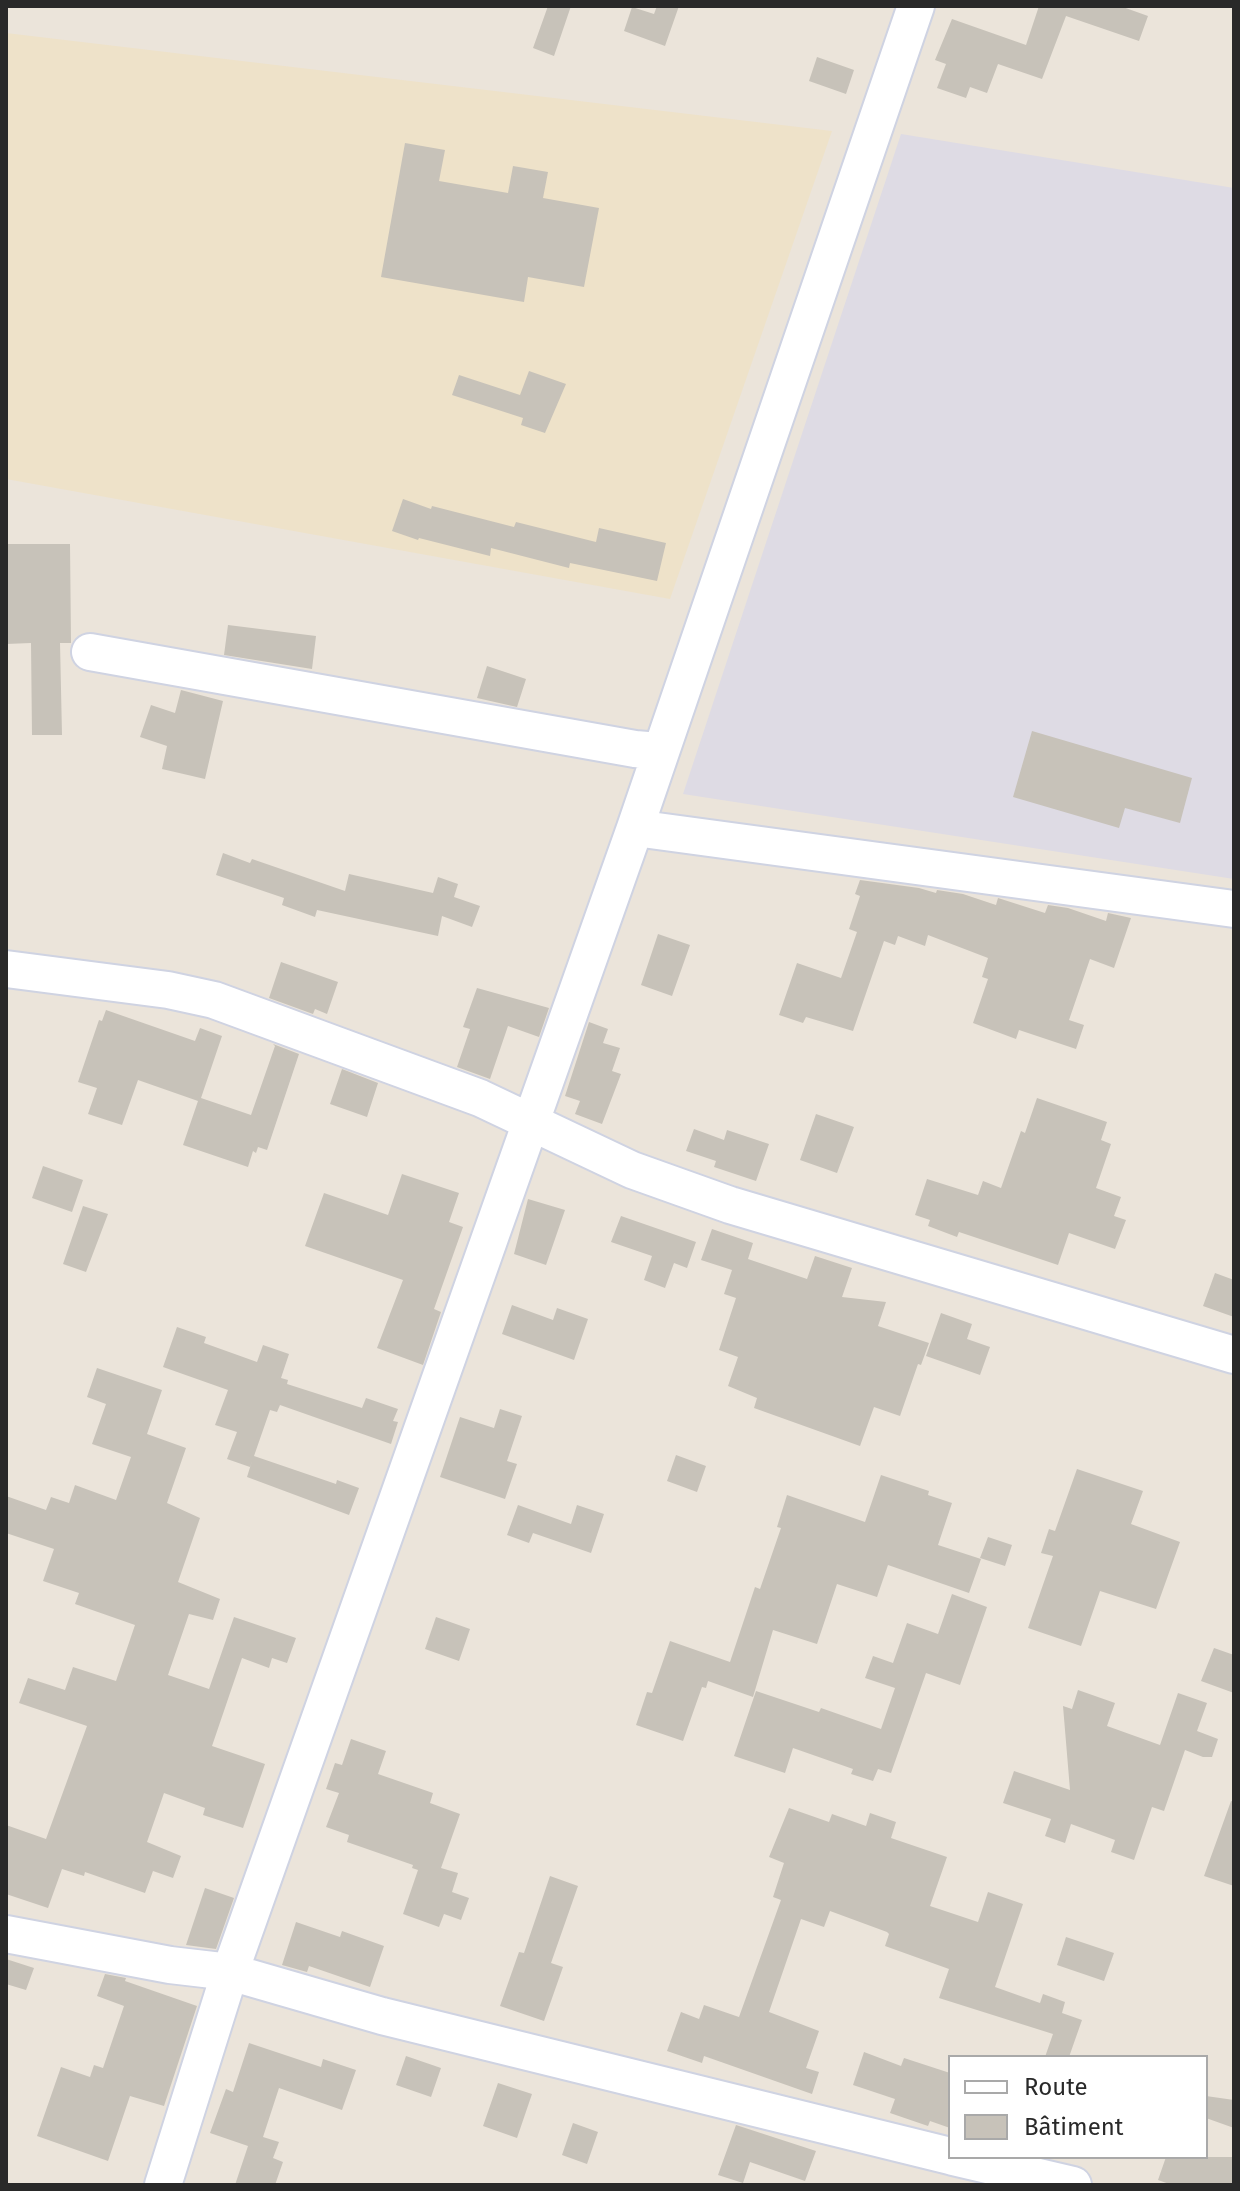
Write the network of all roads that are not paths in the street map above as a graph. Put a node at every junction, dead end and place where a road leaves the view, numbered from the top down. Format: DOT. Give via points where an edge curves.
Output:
graph roads {
  1 [pos="916,6"];
  2 [pos="90,652"];
  3 [pos="659,751"];
  4 [pos="635,828"];
  5 [pos="1234,909"];
  6 [pos="6,969"];
  7 [pos="532,1122"];
  8 [pos="1234,1355"];
  9 [pos="6,1934"];
  10 [pos="230,1972"];
  11 [pos="948,2156"];
  12 [pos="961,2159"];
  13 [pos="163,2185"];
  14 [pos="1073,2185"];
  1 -- 3 [label="street"];
  2 -- 3 [label="street"];
  3 -- 4 [label="street"];
  4 -- 5 [label="street"];
  4 -- 7 [label="street"];
  6 -- 7 [label="street" via="214,1000 382,1060"];
  7 -- 8 [label="street" via="632,1170 730,1205"];
  7 -- 10 [label="street"];
  9 -- 10 [label="street"];
  10 -- 11 [label="street" via="382,2016"];
  10 -- 13 [label="street"];
  12 -- 14 [label="street"];
}
